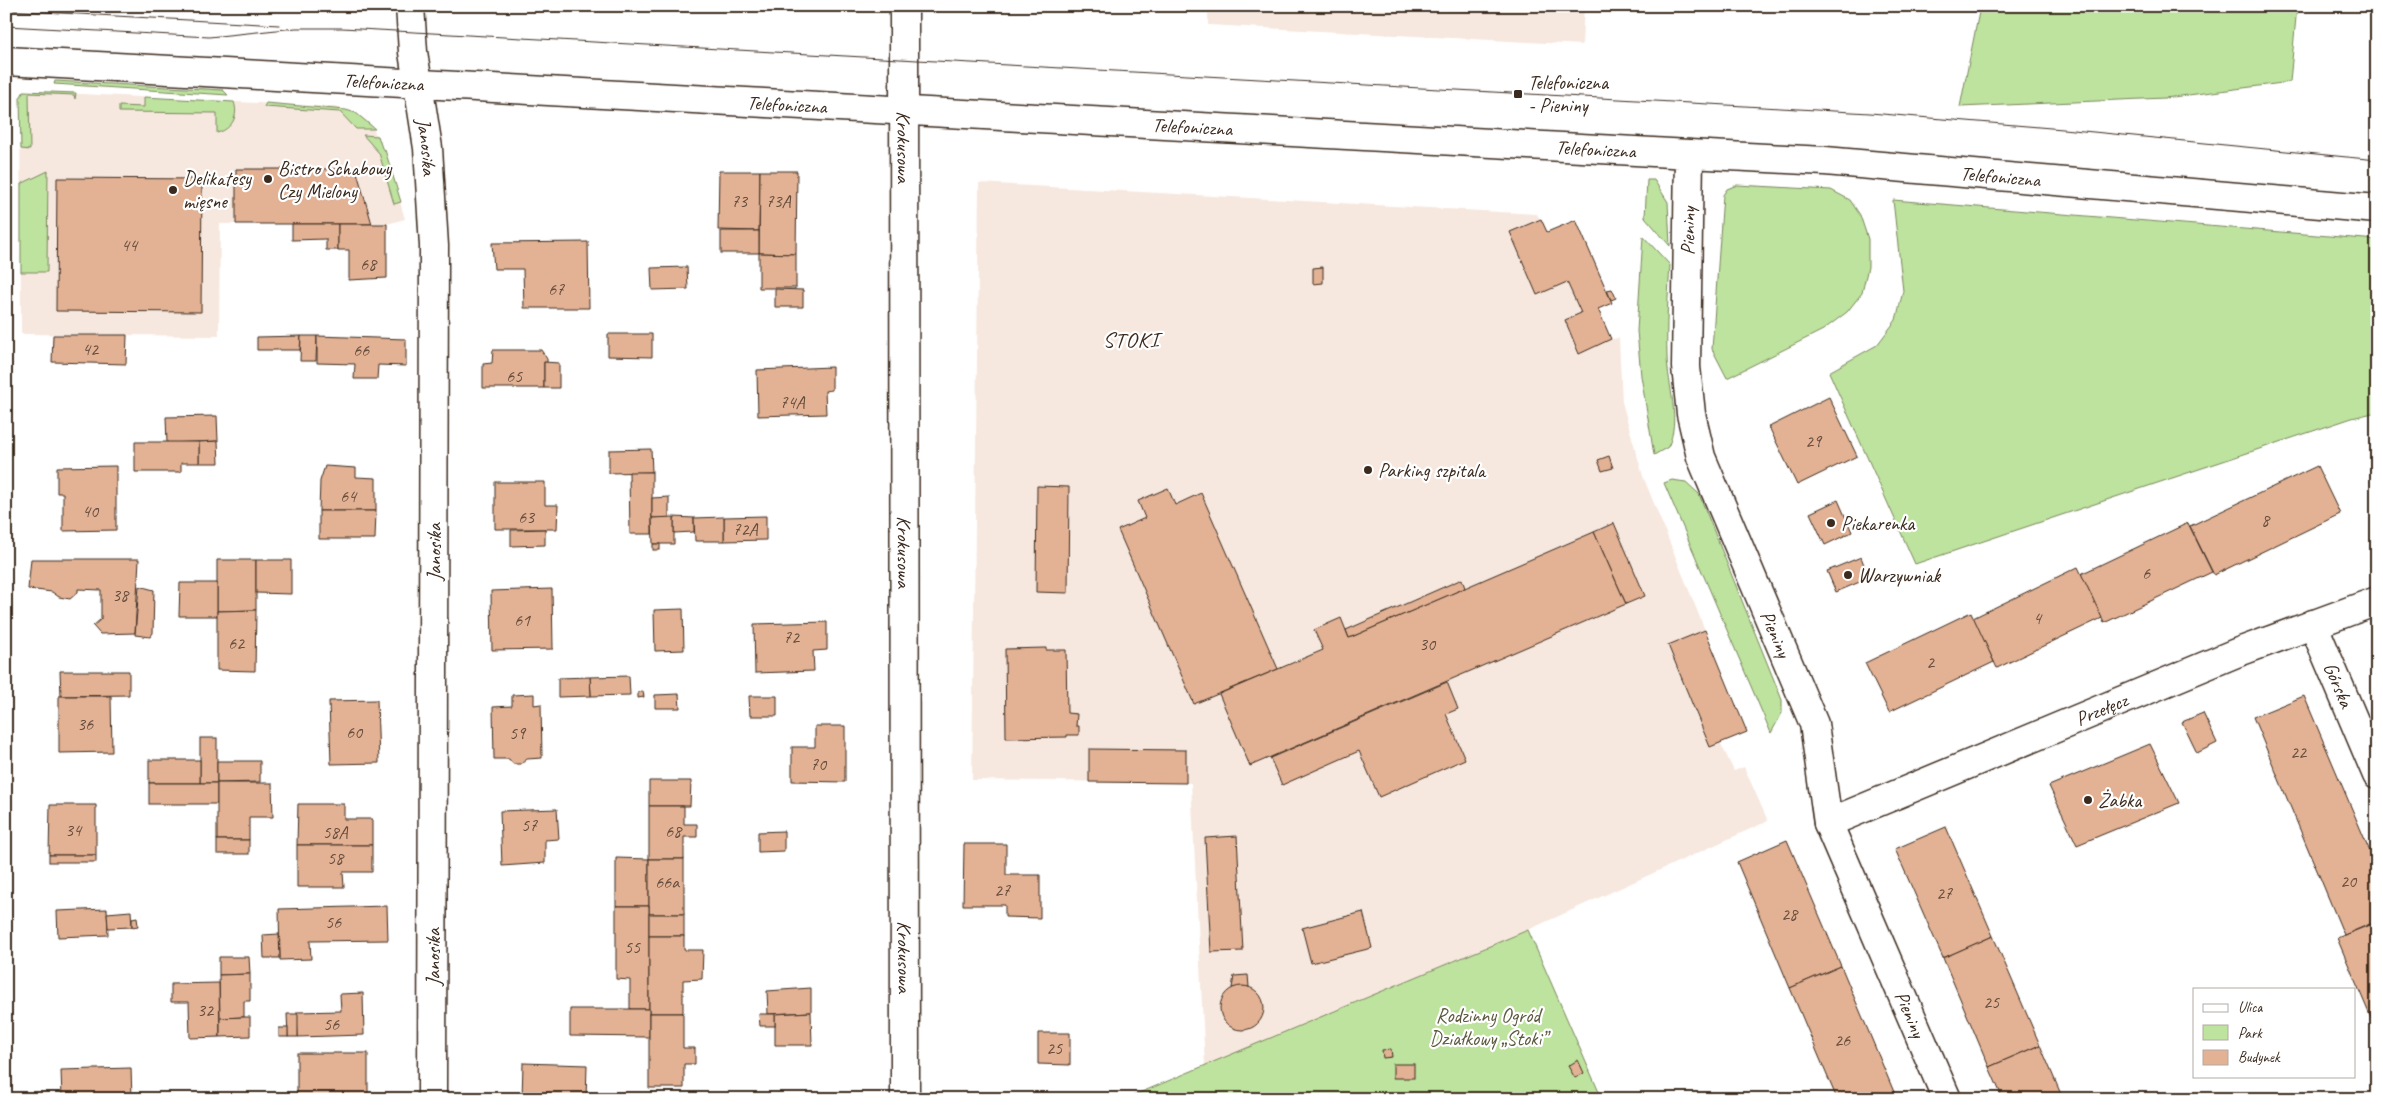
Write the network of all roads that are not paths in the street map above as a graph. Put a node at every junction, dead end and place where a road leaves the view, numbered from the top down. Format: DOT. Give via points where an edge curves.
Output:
graph roads {
  1 [pos="410,6"];
  2 [pos="904,6"];
  3 [pos="6,61"];
  4 [pos="419,83"];
  5 [pos="904,110"];
  6 [pos="1689,154"];
  7 [pos="2377,209"];
  8 [pos="2377,601"];
  9 [pos="2313,624"];
  10 [pos="2377,775"];
  11 [pos="1828,823"];
  12 [pos="432,1099"];
  13 [pos="905,1099"];
  14 [pos="1947,1099"];
  1 -- 4 [label="street, Janosika" via="410,32"];
  2 -- 5 [label="street, Krokusowa"];
  3 -- 4 [label="street, Telefoniczna"];
  4 -- 5 [label="street, Telefoniczna"];
  4 -- 12 [label="street, Janosika" via="430,167 434,246"];
  5 -- 6 [label="street, Telefoniczna"];
  5 -- 13 [label="street, Krokusowa"];
  6 -- 7 [label="street, Telefoniczna" via="1825,161"];
  6 -- 11 [label="street, Pieniny" via="1686,368 1690,414 1714,492 1814,724"];
  8 -- 9 [label="street, Przełęcz"];
  9 -- 10 [label="street, Górska"];
  9 -- 11 [label="street, Przełęcz"];
  11 -- 14 [label="street, Pieniny"];
}
